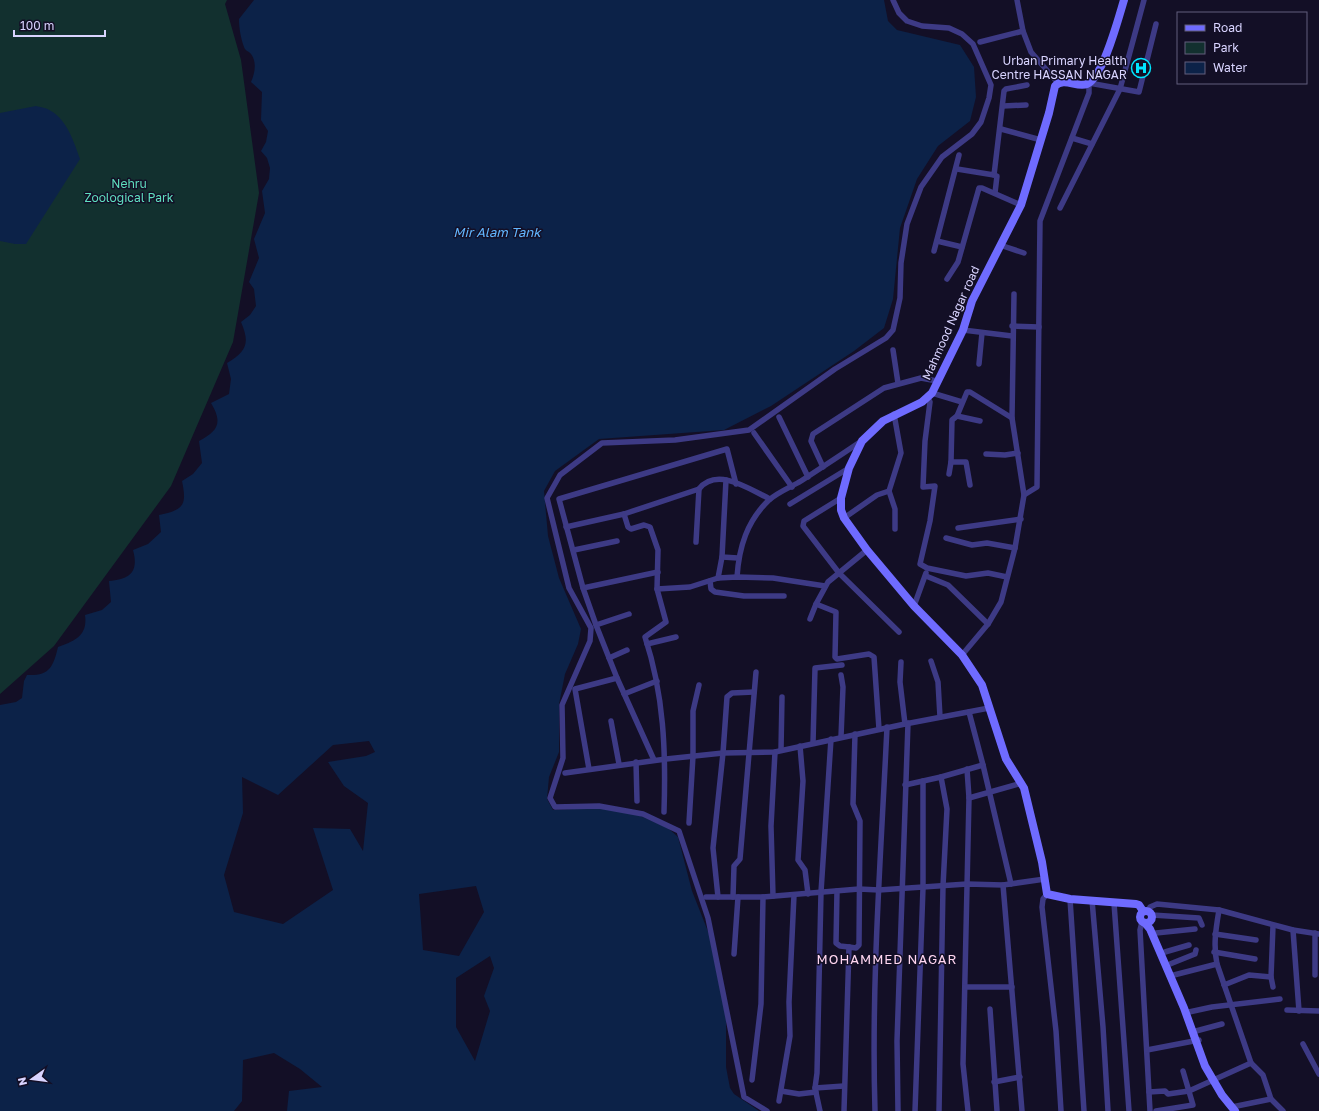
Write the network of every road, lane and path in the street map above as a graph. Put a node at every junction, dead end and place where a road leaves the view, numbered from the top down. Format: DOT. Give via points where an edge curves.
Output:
graph roads {
  1 [pos="893,0"];
  2 [pos="1017,0"];
  3 [pos="1124,0"];
  4 [pos="1144,0"];
  5 [pos="1156,24"];
  6 [pos="1023,31"];
  7 [pos="980,42"];
  8 [pos="1058,83"];
  9 [pos="1089,83"];
  10 [pos="1027,85"];
  11 [pos="1120,89"];
  12 [pos="1026,105"];
  13 [pos="1003,106"];
  14 [pos="1001,129"];
  15 [pos="1072,138"];
  16 [pos="1041,140"];
  17 [pos="1092,144"];
  18 [pos="959,155"];
  19 [pos="956,169"];
  20 [pos="994,175"];
  21 [pos="995,193"];
  22 [pos="1021,205"];
  23 [pos="1060,208"];
  24 [pos="937,241"];
  25 [pos="1000,244"];
  26 [pos="962,247"];
  27 [pos="934,252"];
  28 [pos="1024,253"];
  29 [pos="947,279"];
  30 [pos="1014,294"];
  31 [pos="1012,326"];
  32 [pos="1039,327"];
  33 [pos="962,330"];
  34 [pos="982,333"];
  35 [pos="1012,336"];
  36 [pos="893,350"];
  37 [pos="979,364"];
  38 [pos="937,381"];
  39 [pos="898,384"];
  40 [pos="930,396"];
  41 [pos="962,402"];
  42 [pos="894,414"];
  43 [pos="779,416"];
  44 [pos="957,416"];
  45 [pos="1012,418"];
  46 [pos="980,421"];
  47 [pos="754,433"];
  48 [pos="862,441"];
  49 [pos="1018,453"];
  50 [pos="986,454"];
  51 [pos="951,462"];
  52 [pos="823,467"];
  53 [pos="849,468"];
  54 [pos="950,474"];
  55 [pos="808,477"];
  56 [pos="726,480"];
  57 [pos="736,484"];
  58 [pos="970,485"];
  59 [pos="792,487"];
  60 [pos="700,489"];
  61 [pos="889,491"];
  62 [pos="1024,495"];
  63 [pos="841,498"];
  64 [pos="770,499"];
  65 [pos="790,504"];
  66 [pos="624,514"];
  67 [pos="844,518"];
  68 [pos="1021,519"];
  69 [pos="566,527"];
  70 [pos="958,528"];
  71 [pos="895,529"];
  72 [pos="946,538"];
  73 [pos="618,541"];
  74 [pos="696,542"];
  75 [pos="1015,548"];
  76 [pos="574,550"];
  77 [pos="867,550"];
  78 [pos="722,557"];
  79 [pos="738,558"];
  80 [pos="927,568"];
  81 [pos="658,572"];
  82 [pos="839,573"];
  83 [pos="926,576"];
  84 [pos="737,577"];
  85 [pos="1007,577"];
  86 [pos="718,578"];
  87 [pos="710,581"];
  88 [pos="825,586"];
  89 [pos="583,588"];
  90 [pos="657,589"];
  91 [pos="784,596"];
  92 [pos="816,604"];
  93 [pos="914,606"];
  94 [pos="628,614"];
  95 [pos="810,619"];
  96 [pos="988,624"];
  97 [pos="596,625"];
  98 [pos="899,632"];
  99 [pos="676,636"];
  100 [pos="647,644"];
  101 [pos="627,650"];
  102 [pos="962,655"];
  103 [pos="609,658"];
  104 [pos="931,661"];
  105 [pos="901,662"];
  106 [pos="842,665"];
  107 [pos="756,672"];
  108 [pos="841,675"];
  109 [pos="617,678"];
  110 [pos="657,681"];
  111 [pos="699,685"];
  112 [pos="754,692"];
  113 [pos="624,694"];
  114 [pos="782,697"];
  115 [pos="989,708"];
  116 [pos="970,712"];
  117 [pos="940,717"];
  118 [pos="611,721"];
  119 [pos="906,724"];
  120 [pos="887,728"];
  121 [pos="879,729"];
  122 [pos="855,734"];
  123 [pos="841,737"];
  124 [pos="831,739"];
  125 [pos="813,743"];
  126 [pos="800,746"];
  127 [pos="781,750"];
  128 [pos="749,752"];
  129 [pos="775,752"];
  130 [pos="723,753"];
  131 [pos="693,756"];
  132 [pos="666,759"];
  133 [pos="654,760"];
  134 [pos="636,762"];
  135 [pos="619,764"];
  136 [pos="983,765"];
  137 [pos="589,769"];
  138 [pos="967,770"];
  139 [pos="565,773"];
  140 [pos="941,777"];
  141 [pos="923,781"];
  142 [pos="1022,783"];
  143 [pos="905,785"];
  144 [pos="990,792"];
  145 [pos="969,798"];
  146 [pos="637,801"];
  147 [pos="664,812"];
  148 [pos="689,823"];
  149 [pos="1045,879"];
  150 [pos="968,884"];
  151 [pos="1011,884"];
  152 [pos="1003,885"];
  153 [pos="943,886"];
  154 [pos="923,888"];
  155 [pos="858,889"];
  156 [pos="902,889"];
  157 [pos="879,890"];
  158 [pos="837,891"];
  159 [pos="821,892"];
  160 [pos="808,894"];
  161 [pos="1047,894"];
  162 [pos="794,895"];
  163 [pos="773,896"];
  164 [pos="706,897"];
  165 [pos="718,897"];
  166 [pos="735,897"];
  167 [pos="763,897"];
  168 [pos="1070,899"];
  169 [pos="1092,900"];
  170 [pos="1114,903"];
  171 [pos="1220,910"];
  172 [pos="1147,917"];
  173 [pos="1202,925"];
  174 [pos="1273,926"];
  175 [pos="1195,928"];
  176 [pos="1292,930"];
  177 [pos="1156,933"];
  178 [pos="1215,934"];
  179 [pos="1317,934"];
  180 [pos="1256,940"];
  181 [pos="1189,945"];
  182 [pos="849,947"];
  183 [pos="1196,950"];
  184 [pos="1165,952"];
  185 [pos="1214,952"];
  186 [pos="734,954"];
  187 [pos="1255,959"];
  188 [pos="1170,964"];
  189 [pos="1217,964"];
  190 [pos="1172,975"];
  191 [pos="1315,975"];
  192 [pos="1271,977"];
  193 [pos="1224,985"];
  194 [pos="965,987"];
  195 [pos="1012,987"];
  196 [pos="1273,987"];
  197 [pos="1280,999"];
  198 [pos="1231,1006"];
  199 [pos="990,1009"];
  200 [pos="1287,1010"];
  201 [pos="1299,1011"];
  202 [pos="1319,1011"];
  203 [pos="1189,1012"];
  204 [pos="1222,1024"];
  205 [pos="1196,1031"];
  206 [pos="1197,1040"];
  207 [pos="1303,1044"];
  208 [pos="1147,1050"];
  209 [pos="1251,1062"];
  210 [pos="1183,1071"];
  211 [pos="1319,1074"];
  212 [pos="1020,1077"];
  213 [pos="752,1080"];
  214 [pos="1215,1080"];
  215 [pos="994,1082"];
  216 [pos="844,1086"];
  217 [pos="816,1090"];
  218 [pos="781,1091"];
  219 [pos="1149,1092"];
  220 [pos="1189,1092"];
  221 [pos="1271,1099"];
  222 [pos="779,1101"];
  223 [pos="1234,1109"];
  224 [pos="767,1111"];
  225 [pos="820,1111"];
  226 [pos="844,1111"];
  227 [pos="875,1111"];
  228 [pos="898,1111"];
  229 [pos="915,1111"];
  230 [pos="939,1111"];
  231 [pos="968,1111"];
  232 [pos="997,1111"];
  233 [pos="1022,1111"];
  234 [pos="1061,1111"];
  235 [pos="1084,1111"];
  236 [pos="1108,1111"];
  237 [pos="1129,1111"];
  238 [pos="1150,1111"];
  239 [pos="1156,1111"];
  240 [pos="1283,1111"];
  1 -- 224 [label="street" via="899,13 907,21 922,26 948,28 962,34 973,44 990,85 989,98 981,122 972,134 942,157 921,187 907,224 901,263 900,298 893,330 886,338 835,369 749,430 675,440 602,443 560,475 547,498 569,588 591,628 590,641 562,705 563,758 550,798 555,808 599,806 643,814 679,830 708,918 744,1097"];
  2 -- 6 [label="street"];
  3 -- 9 [label="main road" via="1109,48 1100,68"];
  4 -- 11 [label="street"];
  5 -- 11 [label="street" via="1139,92"];
  6 -- 7 [label="street"];
  6 -- 8 [label="street" via="1031,52"];
  8 -- 9 [label="main road"];
  8 -- 16 [label="main road, Mahmood Nagar road" via="1053,91"];
  9 -- 11 [label="street"];
  9 -- 15 [label="street" via="1089,93"];
  10 -- 13 [label="street" via="1006,89"];
  11 -- 17 [label="street"];
  12 -- 13 [label="street"];
  13 -- 14 [label="street"];
  14 -- 16 [label="street"];
  14 -- 20 [label="street"];
  15 -- 17 [label="street"];
  15 -- 32 [label="street" via="1040,221"];
  16 -- 22 [label="main road, Mahmood Nagar road"];
  17 -- 23 [label="street"];
  18 -- 19 [label="street"];
  19 -- 20 [label="street"];
  19 -- 24 [label="street"];
  20 -- 21 [label="street" via="998,179"];
  21 -- 22 [label="street"];
  21 -- 26 [label="street" via="982,188 977,190"];
  22 -- 25 [label="main road, Mahmood Nagar road"];
  24 -- 26 [label="street"];
  24 -- 27 [label="street"];
  25 -- 28 [label="street"];
  25 -- 33 [label="main road, Mahmood Nagar road" via="972,301"];
  26 -- 29 [label="street" via="958,262"];
  30 -- 31 [label="street"];
  31 -- 32 [label="street"];
  31 -- 35 [label="street"];
  32 -- 62 [label="street" via="1037,486"];
  33 -- 34 [label="street"];
  33 -- 38 [label="main road, Mahmood Nagar road"];
  34 -- 35 [label="street"];
  34 -- 37 [label="street"];
  35 -- 45 [label="street"];
  36 -- 39 [label="street"];
  38 -- 39 [label="street" via="921,378"];
  38 -- 40 [label="main road, Mahmood Nagar road"];
  39 -- 52 [label="street" via="884,388 811,436"];
  40 -- 41 [label="street"];
  40 -- 42 [label="main road, Mahmood Nagar road"];
  40 -- 80 [label="street" via="924,441 923,487 934,486 930,521 919,561 921,566"];
  41 -- 44 [label="street"];
  41 -- 45 [label="street" via="967,392 970,392"];
  42 -- 48 [label="main road, Mahmood Nagar road" via="883,420"];
  42 -- 61 [label="street" via="901,453"];
  43 -- 55 [label="street"];
  44 -- 46 [label="street"];
  44 -- 51 [label="street" via="952,420"];
  45 -- 49 [label="street"];
  47 -- 59 [label="street"];
  48 -- 52 [label="street"];
  48 -- 53 [label="main road, Mahmood Nagar road"];
  49 -- 50 [label="street"];
  49 -- 62 [label="street"];
  51 -- 54 [label="street"];
  51 -- 58 [label="street" via="966,462"];
  52 -- 55 [label="street"];
  53 -- 63 [label="main road, Mahmood Nagar road"];
  53 -- 65 [label="street"];
  55 -- 59 [label="street"];
  56 -- 57 [label="street"];
  56 -- 60 [label="street" via="719,478 709,481"];
  56 -- 78 [label="street"];
  57 -- 64 [label="street"];
  57 -- 69 [label="street" via="727,449 559,498"];
  59 -- 64 [label="street"];
  60 -- 66 [label="street"];
  60 -- 74 [label="street"];
  61 -- 67 [label="street" via="878,495"];
  61 -- 71 [label="street" via="895,509"];
  62 -- 68 [label="street"];
  63 -- 67 [label="main road, Mahmood Nagar road"];
  63 -- 82 [label="street" via="803,524"];
  64 -- 79 [label="street" via="756,515 745,534"];
  66 -- 69 [label="street"];
  66 -- 81 [label="street" via="631,529 644,525 650,527 658,550"];
  67 -- 77 [label="main road, Mahmood Nagar road"];
  68 -- 70 [label="street"];
  68 -- 75 [label="street"];
  69 -- 76 [label="street"];
  72 -- 75 [label="street" via="972,545 987,543"];
  73 -- 76 [label="street"];
  75 -- 85 [label="street"];
  76 -- 89 [label="street"];
  77 -- 82 [label="street"];
  77 -- 93 [label="main road, Mahmood Nagar road"];
  78 -- 79 [label="street"];
  78 -- 86 [label="street"];
  79 -- 84 [label="street"];
  80 -- 83 [label="street"];
  80 -- 85 [label="street" via="966,576 988,574"];
  81 -- 89 [label="street"];
  81 -- 90 [label="street"];
  82 -- 88 [label="street"];
  82 -- 98 [label="street"];
  83 -- 93 [label="street"];
  83 -- 96 [label="street" via="948,586"];
  84 -- 86 [label="street"];
  84 -- 88 [label="street" via="773,578"];
  85 -- 96 [label="street" via="1001,602"];
  86 -- 87 [label="street"];
  87 -- 90 [label="street" via="690,588"];
  87 -- 91 [label="street" via="711,589 715,592 744,596"];
  88 -- 92 [label="street"];
  89 -- 97 [label="street"];
  90 -- 100 [label="street" via="666,622 645,637"];
  92 -- 95 [label="street"];
  92 -- 121 [label="street" via="836,612 837,659 869,654 874,657"];
  93 -- 102 [label="main road, Mahmood Nagar road"];
  94 -- 97 [label="street"];
  96 -- 102 [label="street"];
  97 -- 103 [label="street"];
  99 -- 100 [label="street"];
  100 -- 110 [label="street"];
  101 -- 103 [label="street"];
  102 -- 115 [label="main road, Mahmood Nagar road" via="982,685"];
  103 -- 109 [label="street"];
  104 -- 117 [label="street" via="938,682"];
  105 -- 119 [label="street" via="900,688"];
  106 -- 125 [label="street" via="815,668"];
  107 -- 112 [label="street"];
  108 -- 123 [label="street"];
  109 -- 113 [label="street"];
  109 -- 137 [label="street" via="575,689"];
  110 -- 113 [label="street"];
  110 -- 132 [label="street"];
  111 -- 131 [label="street" via="693,711"];
  112 -- 128 [label="street"];
  112 -- 130 [label="street" via="732,694 727,697"];
  113 -- 133 [label="street"];
  114 -- 127 [label="street"];
  115 -- 116 [label="street"];
  115 -- 142 [label="main road, Mahmood Nagar road" via="1006,759"];
  116 -- 117 [label="street"];
  116 -- 136 [label="street"];
  117 -- 119 [label="street"];
  118 -- 135 [label="street"];
  119 -- 120 [label="street"];
  119 -- 143 [label="street"];
  120 -- 121 [label="street"];
  120 -- 157 [label="street"];
  121 -- 122 [label="street"];
  122 -- 123 [label="street"];
  122 -- 155 [label="street" via="853,804 860,821"];
  123 -- 124 [label="street"];
  124 -- 125 [label="street"];
  124 -- 159 [label="street"];
  125 -- 126 [label="street"];
  126 -- 127 [label="street"];
  126 -- 160 [label="street" via="803,782 798,860 805,870"];
  127 -- 129 [label="street"];
  128 -- 129 [label="street"];
  128 -- 130 [label="street"];
  128 -- 166 [label="street" via="740,859 734,866"];
  129 -- 163 [label="street" via="771,826"];
  130 -- 131 [label="street"];
  130 -- 165 [label="street" via="713,848"];
  131 -- 132 [label="street"];
  131 -- 148 [label="street"];
  132 -- 133 [label="street"];
  132 -- 147 [label="street"];
  133 -- 134 [label="street"];
  134 -- 135 [label="street"];
  134 -- 146 [label="street"];
  135 -- 137 [label="street"];
  136 -- 138 [label="street"];
  136 -- 144 [label="street"];
  137 -- 139 [label="street"];
  138 -- 140 [label="street"];
  138 -- 145 [label="street"];
  140 -- 141 [label="street"];
  140 -- 153 [label="street" via="946,809"];
  141 -- 143 [label="street"];
  141 -- 154 [label="street"];
  142 -- 144 [label="street"];
  142 -- 149 [label="main road, Mahmood Nagar road"];
  143 -- 156 [label="street"];
  144 -- 145 [label="street"];
  144 -- 151 [label="street"];
  145 -- 150 [label="street"];
  149 -- 151 [label="street"];
  149 -- 161 [label="main road, Mahmood Nagar road"];
  150 -- 152 [label="street"];
  150 -- 153 [label="street"];
  150 -- 194 [label="street"];
  151 -- 152 [label="street"];
  152 -- 195 [label="street"];
  153 -- 154 [label="street"];
  153 -- 230 [label="street"];
  154 -- 156 [label="street"];
  154 -- 229 [label="street"];
  155 -- 157 [label="street"];
  155 -- 158 [label="street"];
  155 -- 182 [label="street" via="859,945 856,948"];
  156 -- 157 [label="street"];
  156 -- 228 [label="street" via="896,1041"];
  157 -- 227 [label="street"];
  158 -- 159 [label="street"];
  158 -- 182 [label="street" via="836,943"];
  159 -- 160 [label="street"];
  159 -- 217 [label="street"];
  160 -- 162 [label="street"];
  161 -- 168 [label="main road"];
  161 -- 234 [label="street" via="1042,907 1056,1031"];
  162 -- 163 [label="street"];
  162 -- 218 [label="street" via="790,1036"];
  163 -- 167 [label="street"];
  164 -- 165 [label="street"];
  165 -- 166 [label="street"];
  166 -- 167 [label="street"];
  166 -- 186 [label="street"];
  167 -- 213 [label="street" via="761,1004"];
  168 -- 169 [label="main road"];
  168 -- 235 [label="street"];
  169 -- 170 [label="main road"];
  169 -- 236 [label="street"];
  170 -- 172 [label="main road" via="1139,905"];
  170 -- 237 [label="street"];
  171 -- 172 [label="street" via="1157,904 1150,907"];
  171 -- 174 [label="street"];
  171 -- 178 [label="street"];
  172 -- 173 [label="street" via="1199,918"];
  172 -- 177 [label="main road"];
  172 -- 190 [label="main road"];
  172 -- 208 [label="street" via="1140,930"];
  174 -- 176 [label="street"];
  174 -- 192 [label="street"];
  175 -- 177 [label="street"];
  176 -- 179 [label="street"];
  176 -- 201 [label="street"];
  177 -- 184 [label="main road"];
  178 -- 180 [label="street"];
  178 -- 185 [label="street"];
  179 -- 191 [label="street"];
  181 -- 184 [label="street"];
  182 -- 216 [label="street"];
  183 -- 188 [label="street" via="1195,954"];
  184 -- 188 [label="main road"];
  185 -- 187 [label="street"];
  185 -- 189 [label="street"];
  188 -- 190 [label="main road"];
  189 -- 190 [label="street"];
  189 -- 193 [label="street"];
  190 -- 203 [label="main road"];
  190 -- 206 [label="main road"];
  192 -- 193 [label="street" via="1249,976"];
  192 -- 196 [label="street"];
  193 -- 198 [label="street"];
  194 -- 195 [label="street"];
  194 -- 231 [label="street" via="963,1064"];
  195 -- 212 [label="street"];
  197 -- 198 [label="street"];
  198 -- 203 [label="street"];
  198 -- 209 [label="street"];
  199 -- 215 [label="street"];
  200 -- 201 [label="street"];
  201 -- 202 [label="street"];
  203 -- 205 [label="main road"];
  204 -- 205 [label="street"];
  205 -- 206 [label="main road"];
  206 -- 208 [label="street"];
  206 -- 214 [label="main road"];
  207 -- 211 [label="street"];
  208 -- 219 [label="street"];
  209 -- 214 [label="street"];
  209 -- 221 [label="street" via="1263,1075"];
  210 -- 220 [label="street"];
  212 -- 215 [label="street"];
  212 -- 233 [label="street"];
  214 -- 220 [label="street"];
  214 -- 223 [label="main road"];
  215 -- 232 [label="street"];
  216 -- 217 [label="street"];
  216 -- 226 [label="street"];
  217 -- 218 [label="street" via="799,1094"];
  217 -- 225 [label="street"];
  218 -- 222 [label="street"];
  219 -- 220 [label="street"];
  219 -- 238 [label="street"];
  220 -- 239 [label="street" via="1193,1105"];
  221 -- 223 [label="street"];
  221 -- 240 [label="street"];
}
